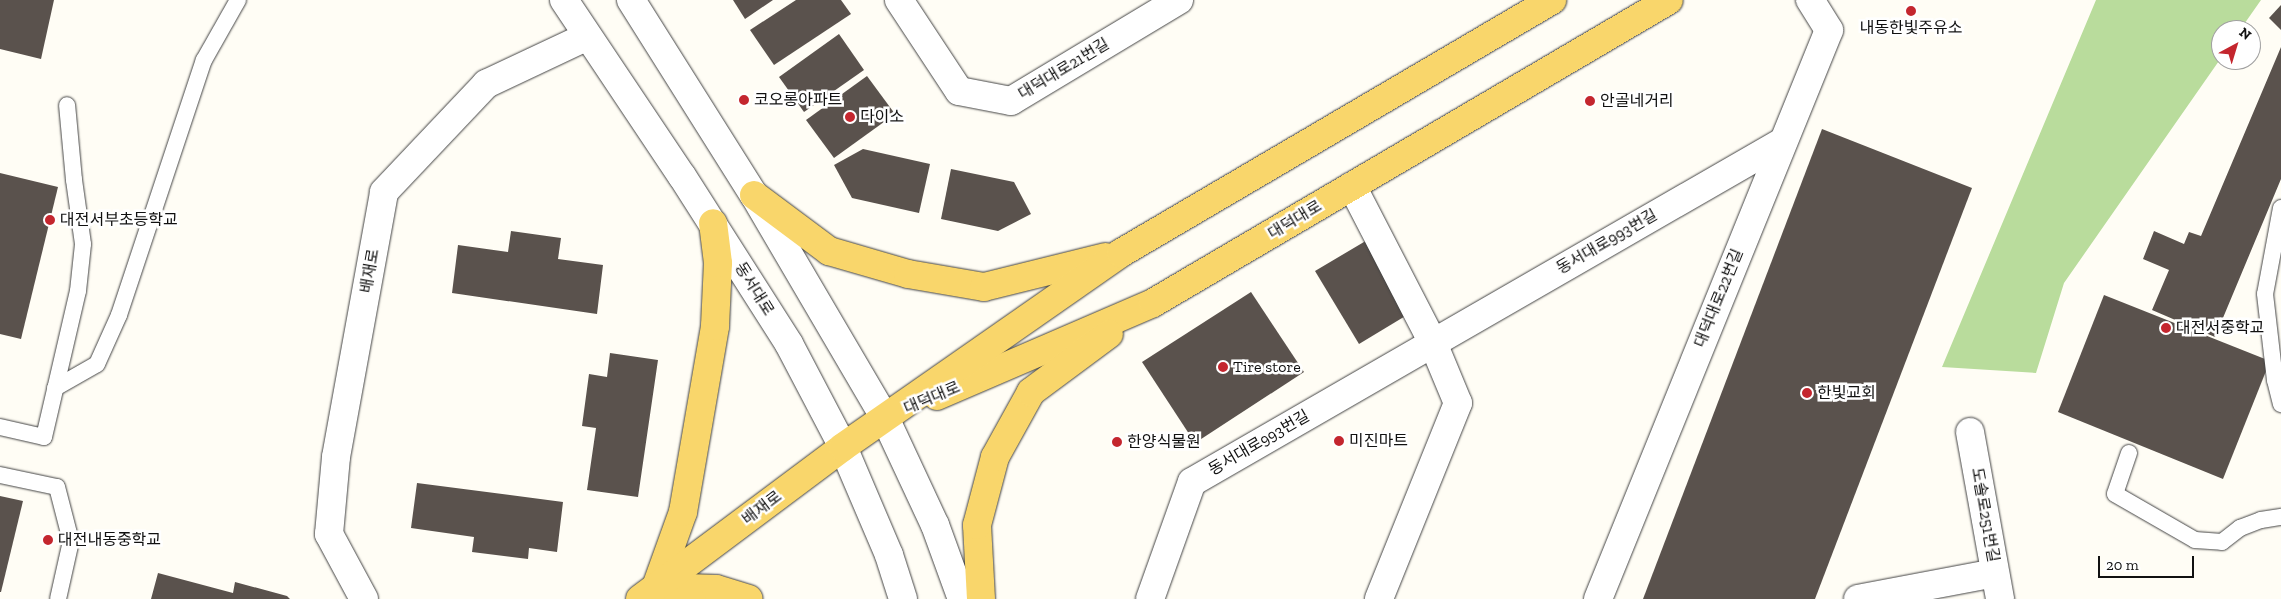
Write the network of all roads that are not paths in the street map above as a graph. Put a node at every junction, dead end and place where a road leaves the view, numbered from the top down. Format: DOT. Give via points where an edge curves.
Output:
graph roads {
  1 [pos="238,0"];
  2 [pos="564,0"];
  3 [pos="631,0"];
  4 [pos="899,0"];
  5 [pos="1179,0"];
  6 [pos="1552,0"];
  7 [pos="1669,0"];
  8 [pos="1810,0"];
  9 [pos="586,36"];
  10 [pos="67,105"];
  11 [pos="1782,142"];
  12 [pos="1352,186"];
  13 [pos="754,195"];
  14 [pos="2281,208"];
  15 [pos="713,223"];
  16 [pos="1122,253"];
  17 [pos="1153,303"];
  18 [pos="1433,343"];
  19 [pos="55,388"];
  20 [pos="2281,404"];
  21 [pos="885,418"];
  22 [pos="0,427"];
  23 [pos="1970,432"];
  24 [pos="842,447"];
  25 [pos="2130,453"];
  26 [pos="0,475"];
  27 [pos="2281,517"];
  28 [pos="1997,586"];
  29 [pos="648,593"];
  30 [pos="58,599"];
  31 [pos="364,599"];
  32 [pos="748,599"];
  33 [pos="903,599"];
  34 [pos="962,599"];
  35 [pos="981,599"];
  36 [pos="1150,599"];
  37 [pos="1379,599"];
  38 [pos="1598,599"];
  39 [pos="1858,599"];
  1 -- 19 [label="lane" via="204,60 119,315 97,364"];
  2 -- 9 [label="street, 동서대로"];
  3 -- 13 [label="street"];
  4 -- 5 [label="street, 대덕대로21번길" via="959,91 1011,101"];
  6 -- 16 [label="main road, 대덕대로"];
  7 -- 12 [label="main road, 대덕대로"];
  8 -- 11 [label="street, 대덕대로22번길" via="1829,30"];
  9 -- 15 [label="street, 동서대로"];
  9 -- 31 [label="street, 배재로" via="486,84 384,192 336,457 329,534"];
  10 -- 19 [label="lane" via="84,244 78,290"];
  11 -- 18 [label="street, 동서대로993번길"];
  11 -- 38 [label="street, 대덕대로22번길"];
  12 -- 17 [label="main road, 대덕대로"];
  12 -- 18 [label="street"];
  13 -- 16 [label="main road" via="829,251 908,274 984,287"];
  13 -- 21 [label="street"];
  14 -- 20 [label="lane" via="2265,294"];
  15 -- 24 [label="street, 동서대로" via="789,344"];
  15 -- 29 [label="main road" via="718,263 715,326 683,512"];
  16 -- 21 [label="main road, 대덕대로"];
  17 -- 21 [label="main road, 대덕대로"];
  17 -- 35 [label="main road" via="1031,392 995,457 977,525"];
  18 -- 36 [label="street, 동서대로993번길" via="1192,482"];
  18 -- 37 [label="street" via="1458,403"];
  19 -- 22 [label="lane" via="44,437"];
  21 -- 24 [label="main road, 배재로"];
  21 -- 34 [label="street" via="935,525"];
  23 -- 28 [label="street, 도솔로251번길"];
  24 -- 29 [label="main road, 배재로"];
  24 -- 33 [label="street, 동서대로"];
  25 -- 27 [label="lane" via="2115,494 2195,540 2222,542 2240,528"];
  26 -- 30 [label="lane" via="57,487 70,541"];
  28 -- 39 [label="street"];
  29 -- 32 [label="main road" via="716,589"];
}
